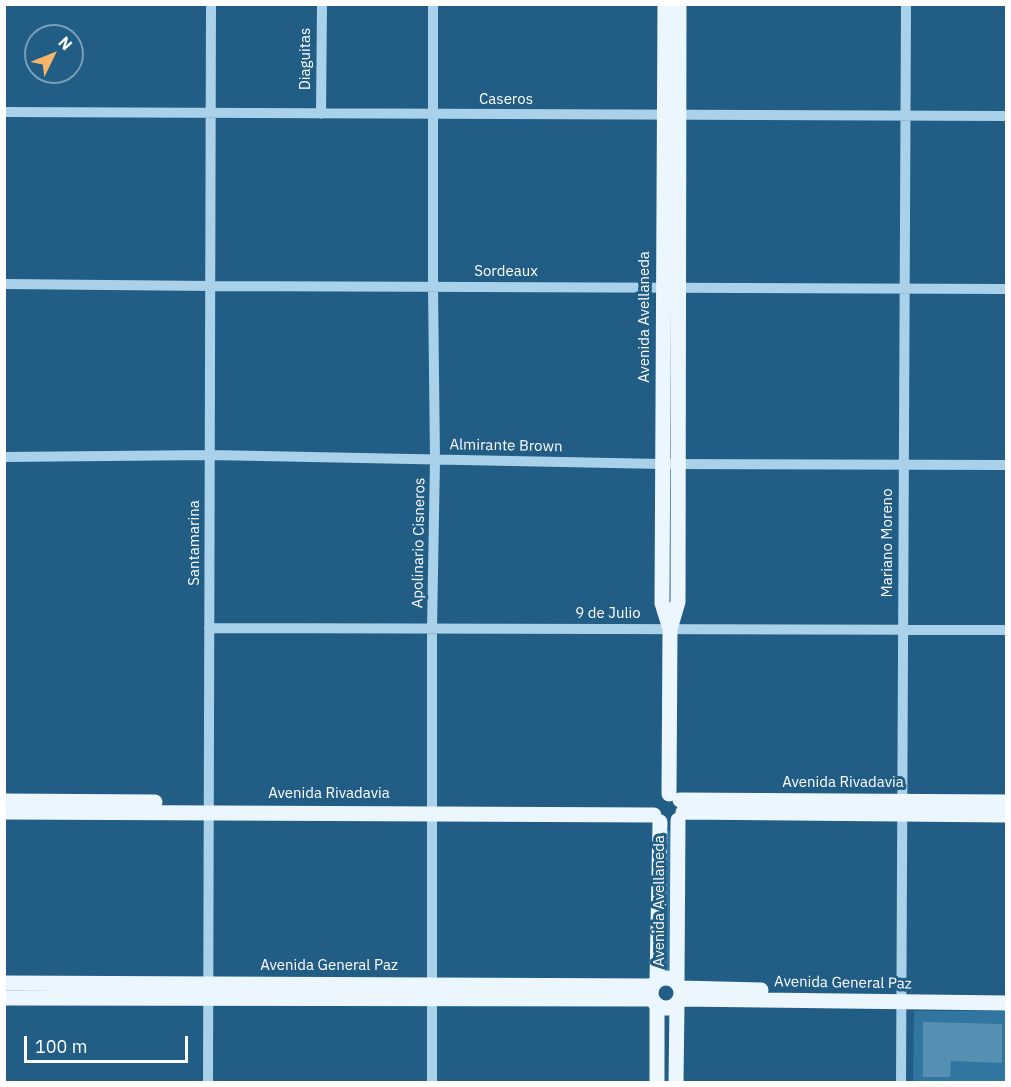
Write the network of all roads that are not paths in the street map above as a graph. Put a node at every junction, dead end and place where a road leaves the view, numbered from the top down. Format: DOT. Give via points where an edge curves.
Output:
graph roads {
  1 [pos="211,4"];
  2 [pos="322,4"];
  3 [pos="433,4"];
  4 [pos="665,4"];
  5 [pos="679,4"];
  6 [pos="906,4"];
  7 [pos="4,112"];
  8 [pos="211,114"];
  9 [pos="321,114"];
  10 [pos="433,114"];
  11 [pos="671,115"];
  12 [pos="905,116"];
  13 [pos="1006,116"];
  14 [pos="4,284"];
  15 [pos="211,286"];
  16 [pos="433,287"];
  17 [pos="671,288"];
  18 [pos="904,289"];
  19 [pos="1006,289"];
  20 [pos="211,455"];
  21 [pos="4,457"];
  22 [pos="435,460"];
  23 [pos="670,464"];
  24 [pos="904,465"];
  25 [pos="1006,465"];
  26 [pos="209,628"];
  27 [pos="432,629"];
  28 [pos="670,629"];
  29 [pos="903,630"];
  30 [pos="1006,630"];
  31 [pos="4,801"];
  32 [pos="1006,802"];
  33 [pos="677,806"];
  34 [pos="209,807"];
  35 [pos="432,808"];
  36 [pos="902,808"];
  37 [pos="4,812"];
  38 [pos="656,814"];
  39 [pos="1006,815"];
  40 [pos="4,983"];
  41 [pos="209,990"];
  42 [pos="432,991"];
  43 [pos="655,992"];
  44 [pos="678,993"];
  45 [pos="1006,994"];
  46 [pos="901,997"];
  47 [pos="4,998"];
  48 [pos="1006,1003"];
  49 [pos="208,1083"];
  50 [pos="432,1083"];
  51 [pos="657,1083"];
  52 [pos="676,1083"];
  53 [pos="901,1083"];
  1 -- 8 [label="street, Santamarina"];
  2 -- 9 [label="street, Diaguitas"];
  3 -- 10 [label="street, Apolinario Cisneros"];
  4 -- 11 [label="main road, Avenida Avellaneda"];
  5 -- 11 [label="main road, Avenida Avellaneda"];
  6 -- 12 [label="street, Mariano Moreno"];
  7 -- 8 [label="street, Caseros"];
  8 -- 9 [label="street, Caseros"];
  8 -- 15 [label="street, Santamarina"];
  9 -- 10 [label="street, Caseros"];
  10 -- 11 [label="street, Caseros"];
  10 -- 16 [label="street, Apolinario Cisneros"];
  11 -- 12 [label="street, Caseros"];
  11 -- 17 [label="main road, Avenida Avellaneda"];
  12 -- 13 [label="street, Caseros"];
  12 -- 18 [label="street, Mariano Moreno"];
  14 -- 15 [label="street, Sordeaux"];
  15 -- 16 [label="street, Sordeaux"];
  15 -- 20 [label="street, Santamarina"];
  16 -- 17 [label="street, Sordeaux"];
  16 -- 22 [label="street, Apolinario Cisneros"];
  17 -- 18 [label="street, Sordeaux"];
  17 -- 23 [label="main road, Avenida Avellaneda"];
  18 -- 19 [label="street, Sordeaux"];
  18 -- 24 [label="street, Mariano Moreno"];
  20 -- 21 [label="street, Almirante Brown"];
  20 -- 22 [label="street, Almirante Brown"];
  20 -- 26 [label="street, Santamarina"];
  22 -- 23 [label="street, Almirante Brown"];
  22 -- 27 [label="street, Apolinario Cisneros"];
  23 -- 24 [label="street, Almirante Brown"];
  23 -- 28 [label="main road, Avenida Avellaneda" via="678,602"];
  24 -- 25 [label="street, Almirante Brown"];
  24 -- 29 [label="street, Mariano Moreno"];
  26 -- 27 [label="street, 9 de Julio"];
  26 -- 34 [label="street, Santamarina"];
  27 -- 28 [label="street, 9 de Julio"];
  27 -- 35 [label="street, Apolinario Cisneros"];
  28 -- 29 [label="street, 9 de Julio"];
  28 -- 33 [label="main road, Avenida Avellaneda"];
  29 -- 30 [label="street, 9 de Julio"];
  29 -- 36 [label="street, Mariano Moreno"];
  31 -- 34 [label="main road, Avenida Rivadavia"];
  32 -- 36 [label="main road, Avenida Rivadavia"];
  33 -- 36 [label="main road, Avenida Rivadavia"];
  33 -- 38 [label="main road, Avenida Rivadavia" via="671,824"];
  33 -- 38 [label="main road" via="659,797"];
  33 -- 44 [label="main road, Avenida Avellaneda"];
  34 -- 35 [label="main road, Avenida Rivadavia"];
  34 -- 37 [label="main road, Avenida Rivadavia"];
  34 -- 41 [label="street, Santamarina"];
  35 -- 38 [label="main road, Avenida Rivadavia"];
  35 -- 42 [label="street, Apolinario Cisneros"];
  36 -- 39 [label="main road, Avenida Rivadavia"];
  36 -- 46 [label="street, Mariano Moreno"];
  38 -- 43 [label="main road, Avenida Avellaneda"];
  40 -- 41 [label="main road, Avenida General Paz"];
  41 -- 42 [label="main road, Avenida General Paz"];
  41 -- 47 [label="main road, Avenida General Paz"];
  41 -- 49 [label="street, Santamarina"];
  42 -- 43 [label="main road, Avenida General Paz"];
  42 -- 50 [label="street, Apolinario Cisneros"];
  43 -- 44 [label="main road" via="668,978"];
  43 -- 44 [label="main road" via="667,1008"];
  43 -- 51 [label="main road, Avenida Avellaneda"];
  44 -- 46 [label="main road, Avenida General Paz"];
  44 -- 52 [label="main road, Avenida Avellaneda"];
  45 -- 46 [label="main road, Avenida General Paz"];
  46 -- 48 [label="main road, Avenida General Paz"];
  46 -- 53 [label="street, Mariano Moreno"];
}
